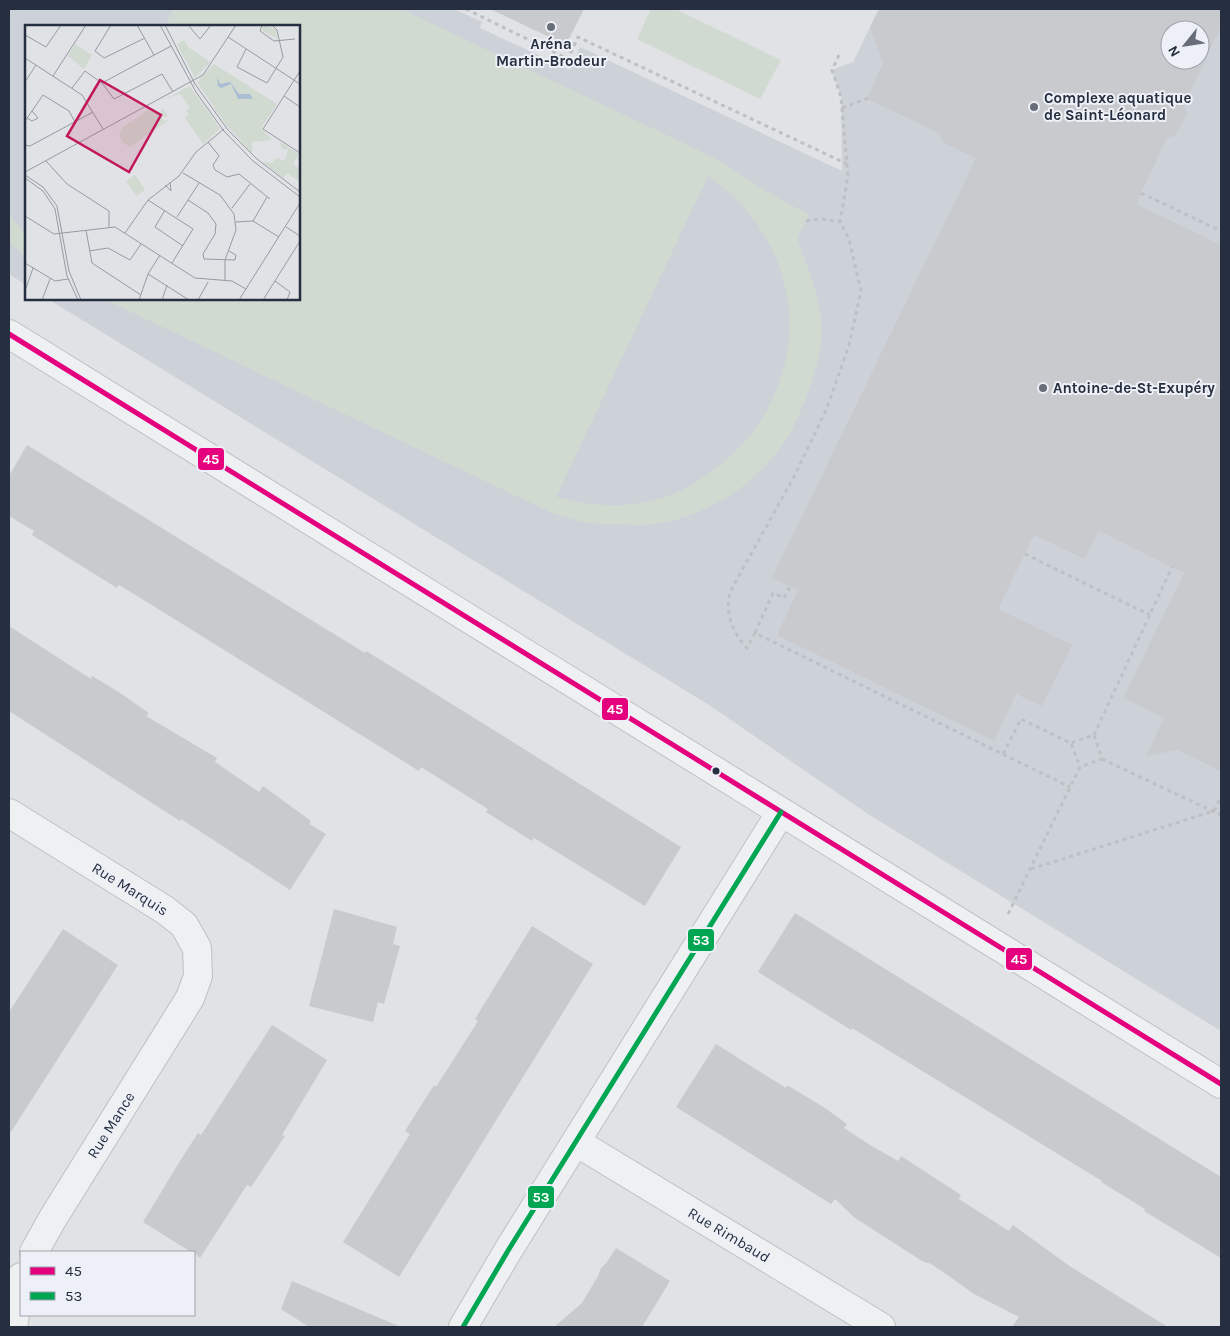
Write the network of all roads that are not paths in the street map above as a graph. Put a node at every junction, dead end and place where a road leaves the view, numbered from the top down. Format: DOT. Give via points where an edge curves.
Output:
graph roads {
  1 [pos="9,334"];
  2 [pos="781,812"];
  3 [pos="9,813"];
  4 [pos="190,998"];
  5 [pos="1221,1084"];
  6 [pos="576,1142"];
  7 [pos="35,1251"];
  8 [pos="9,1267"];
  9 [pos="20,1275"];
  10 [pos="20,1282"];
  11 [pos="13,1327"];
  12 [pos="463,1327"];
  13 [pos="881,1327"];
  1 -- 2 [label="street"];
  2 -- 5 [label="street"];
  2 -- 6 [label="street"];
  3 -- 4 [label="street, Rue Marquis" via="184,925 197,948 198,976"];
  4 -- 7 [label="street, Rue Mance"];
  6 -- 12 [label="street"];
  6 -- 13 [label="street, Rue Rimbaud"];
  8 -- 9 [label="street"];
  10 -- 11 [label="street"];
}
